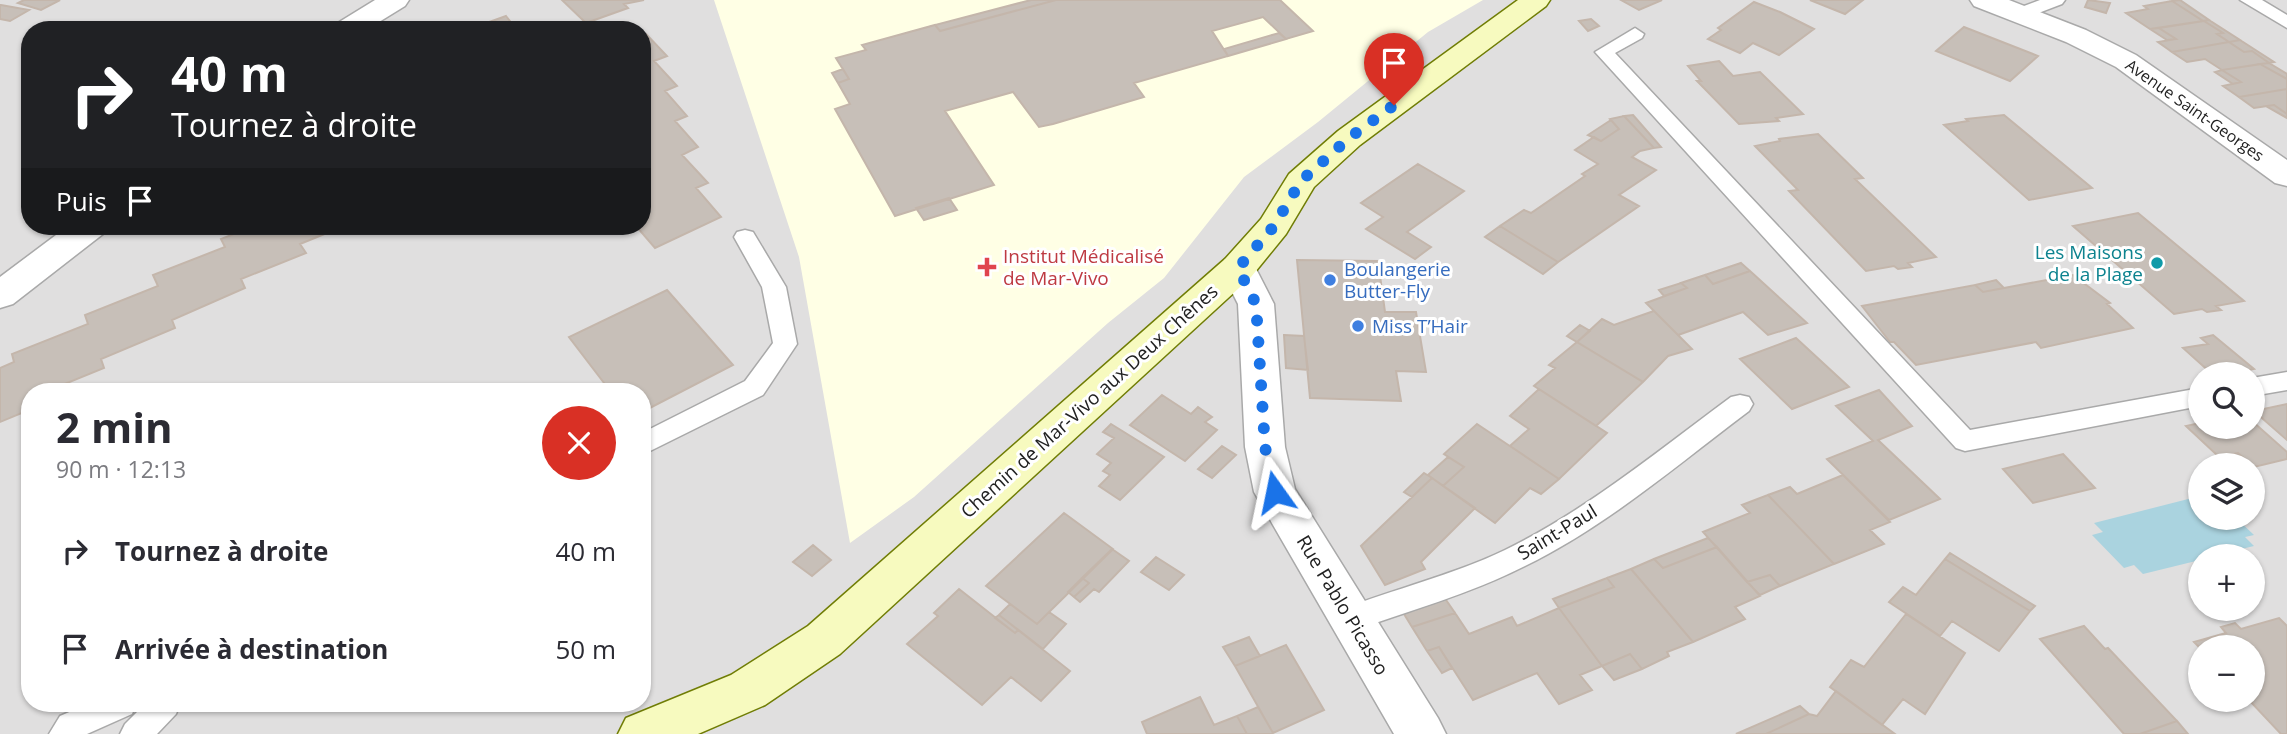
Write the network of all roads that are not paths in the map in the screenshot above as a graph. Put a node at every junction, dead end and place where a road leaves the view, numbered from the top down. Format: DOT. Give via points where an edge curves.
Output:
graph roads {
  1 [pos="395,0"];
  2 [pos="1984,0"];
  3 [pos="2056,0"];
  4 [pos="2249,0"];
  5 [pos="1527,2"];
  6 [pos="2022,13"];
  7 [pos="361,21"];
  8 [pos="2287,23"];
  9 [pos="1635,34"];
  10 [pos="2287,176"];
  11 [pos="79,235"];
  12 [pos="745,237"];
  13 [pos="1238,268"];
  14 [pos="0,295"];
  15 [pos="2287,380"];
  16 [pos="2265,384"];
  17 [pos="2188,399"];
  18 [pos="1740,404"];
  19 [pos="651,440"];
  20 [pos="1350,619"];
  21 [pos="103,712"];
  22 [pos="157,712"];
  23 [pos="654,732"];
  24 [pos="65,734"];
  25 [pos="136,734"];
  26 [pos="1421,734"];
  1 -- 7 [label="street"];
  2 -- 6 [label="street, Avenue Saint-Georges"];
  3 -- 6 [label="lane"];
  4 -- 8 [label="lane"];
  5 -- 13 [label="street, Chemin de Mar-Vivo aux Deux Chênes" via="1349,138 1301,181 1274,226"];
  6 -- 10 [label="street, Avenue Saint-Georges" via="2126,61"];
  9 -- 17 [label="lane" via="1604,52 1965,441"];
  11 -- 14 [label="street"];
  12 -- 19 [label="lane" via="774,287 785,344 754,388"];
  13 -- 20 [label="street, Rue Pablo Picasso" via="1256,304 1265,447 1275,492"];
  13 -- 23 [label="street, Chemin de Mar-Vivo aux Deux Chênes" via="824,640 748,690"];
  15 -- 16 [label="lane"];
  18 -- 20 [label="lane, Saint-Paul" via="1584,519 1533,549"];
  20 -- 26 [label="street, Rue Pablo Picasso"];
  21 -- 24 [label="lane" via="71,726"];
  22 -- 25 [label="lane"];
}
